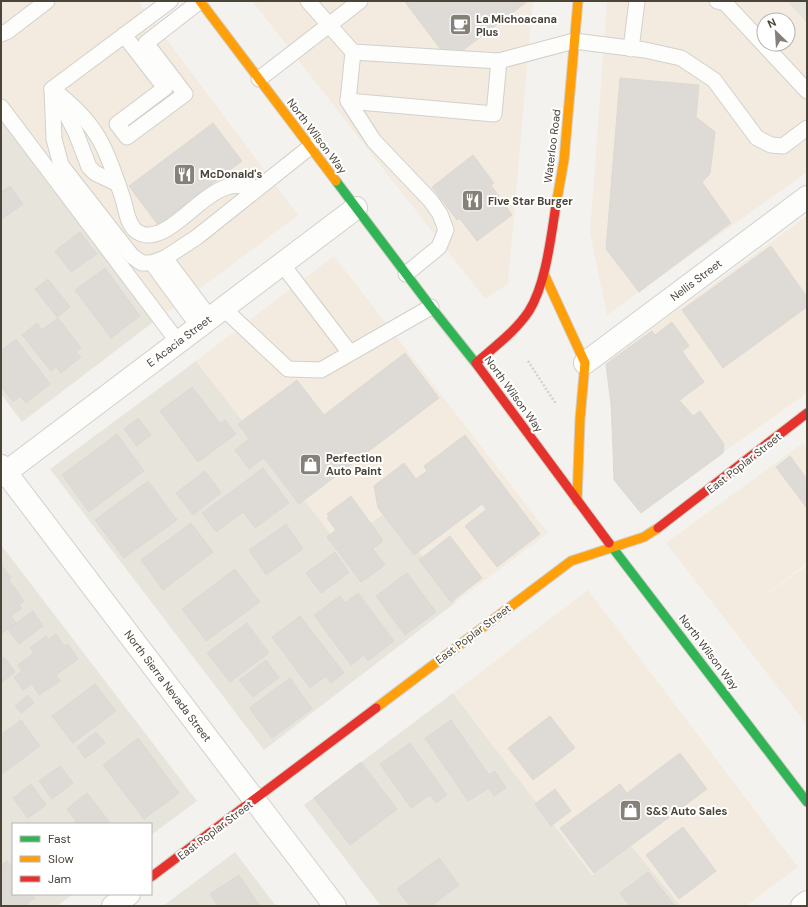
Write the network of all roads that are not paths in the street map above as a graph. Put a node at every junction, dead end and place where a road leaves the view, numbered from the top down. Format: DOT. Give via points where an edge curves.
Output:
graph roads {
  1 [pos="47,1"];
  2 [pos="170,1"];
  3 [pos="200,1"];
  4 [pos="308,1"];
  5 [pos="360,1"];
  6 [pos="578,1"];
  7 [pos="637,1"];
  8 [pos="717,1"];
  9 [pos="329,26"];
  10 [pos="1,34"];
  11 [pos="124,35"];
  12 [pos="574,41"];
  13 [pos="631,49"];
  14 [pos="353,52"];
  15 [pos="499,61"];
  16 [pos="258,79"];
  17 [pos="52,89"];
  18 [pos="807,91"];
  19 [pos="348,101"];
  20 [pos="1,107"];
  21 [pos="807,128"];
  22 [pos="310,147"];
  23 [pos="118,184"];
  24 [pos="258,188"];
  25 [pos="807,197"];
  26 [pos="356,208"];
  27 [pos="159,260"];
  28 [pos="282,264"];
  29 [pos="406,274"];
  30 [pos="544,274"];
  31 [pos="431,307"];
  32 [pos="210,318"];
  33 [pos="178,342"];
  34 [pos="350,353"];
  35 [pos="476,363"];
  36 [pos="585,363"];
  37 [pos="807,413"];
  38 [pos="3,471"];
  39 [pos="577,501"];
  40 [pos="613,547"];
  41 [pos="255,800"];
  42 [pos="807,802"];
  43 [pos="152,877"];
  44 [pos="128,895"];
  45 [pos="807,902"];
  46 [pos="113,906"];
  47 [pos="335,906"];
  48 [pos="802,906"];
  1 -- 10 [label="lane"];
  2 -- 11 [label="lane"];
  3 -- 11 [label="lane" via="146,43 185,94 127,137 117,124 165,88"];
  3 -- 16 [label="main road, North Wilson Way"];
  4 -- 9 [label="lane"];
  5 -- 9 [label="lane"];
  6 -- 12 [label="main road, Waterloo Road"];
  7 -- 13 [label="lane"];
  8 -- 18 [label="lane" via="725,3"];
  9 -- 14 [label="lane"];
  9 -- 16 [label="lane"];
  11 -- 17 [label="lane"];
  12 -- 13 [label="lane"];
  12 -- 15 [label="lane"];
  12 -- 30 [label="main road, Waterloo Road" via="564,160"];
  13 -- 21 [label="lane" via="681,58 714,80 757,138 771,145 783,146"];
  14 -- 15 [label="lane"];
  14 -- 19 [label="lane"];
  15 -- 19 [label="lane" via="494,114"];
  16 -- 22 [label="main road, North Wilson Way"];
  17 -- 23 [label="lane" via="76,108 88,122 99,139"];
  17 -- 23 [label="lane" via="67,114 89,168"];
  17 -- 27 [label="lane" via="54,139 61,165 132,256 142,263"];
  19 -- 29 [label="lane" via="374,141 431,201 440,214 446,230 439,247"];
  20 -- 33 [label="lane"];
  22 -- 24 [label="lane"];
  22 -- 26 [label="main road, North Wilson Way"];
  23 -- 24 [label="lane" via="129,220 135,230 151,236 165,230 222,188 240,185"];
  24 -- 27 [label="lane" via="197,237"];
  25 -- 36 [label="street, Nellis Street"];
  26 -- 28 [label="street, E Acacia Street"];
  26 -- 29 [label="main road, North Wilson Way"];
  27 -- 32 [label="lane"];
  28 -- 32 [label="street, E Acacia Street"];
  28 -- 34 [label="lane"];
  29 -- 31 [label="main road, North Wilson Way"];
  30 -- 35 [label="main road, Waterloo Road" via="529,311 508,336"];
  30 -- 36 [label="main road"];
  31 -- 34 [label="lane"];
  31 -- 35 [label="main road, North Wilson Way"];
  32 -- 33 [label="street, E Acacia Street"];
  32 -- 34 [label="lane" via="288,369 321,370"];
  33 -- 38 [label="street, E Acacia Street"];
  35 -- 39 [label="main road, North Wilson Way"];
  36 -- 39 [label="main road"];
  37 -- 40 [label="main road, East Poplar Street" via="667,523 644,537"];
  38 -- 41 [label="street, North Sierra Nevada Street"];
  39 -- 40 [label="main road, North Wilson Way"];
  40 -- 41 [label="main road, East Poplar Street" via="571,561"];
  40 -- 42 [label="main road, North Wilson Way"];
  41 -- 43 [label="main road, East Poplar Street"];
  41 -- 47 [label="street, North Sierra Nevada Street"];
  44 -- 46 [label="street"];
  45 -- 48 [label="street"];
}
